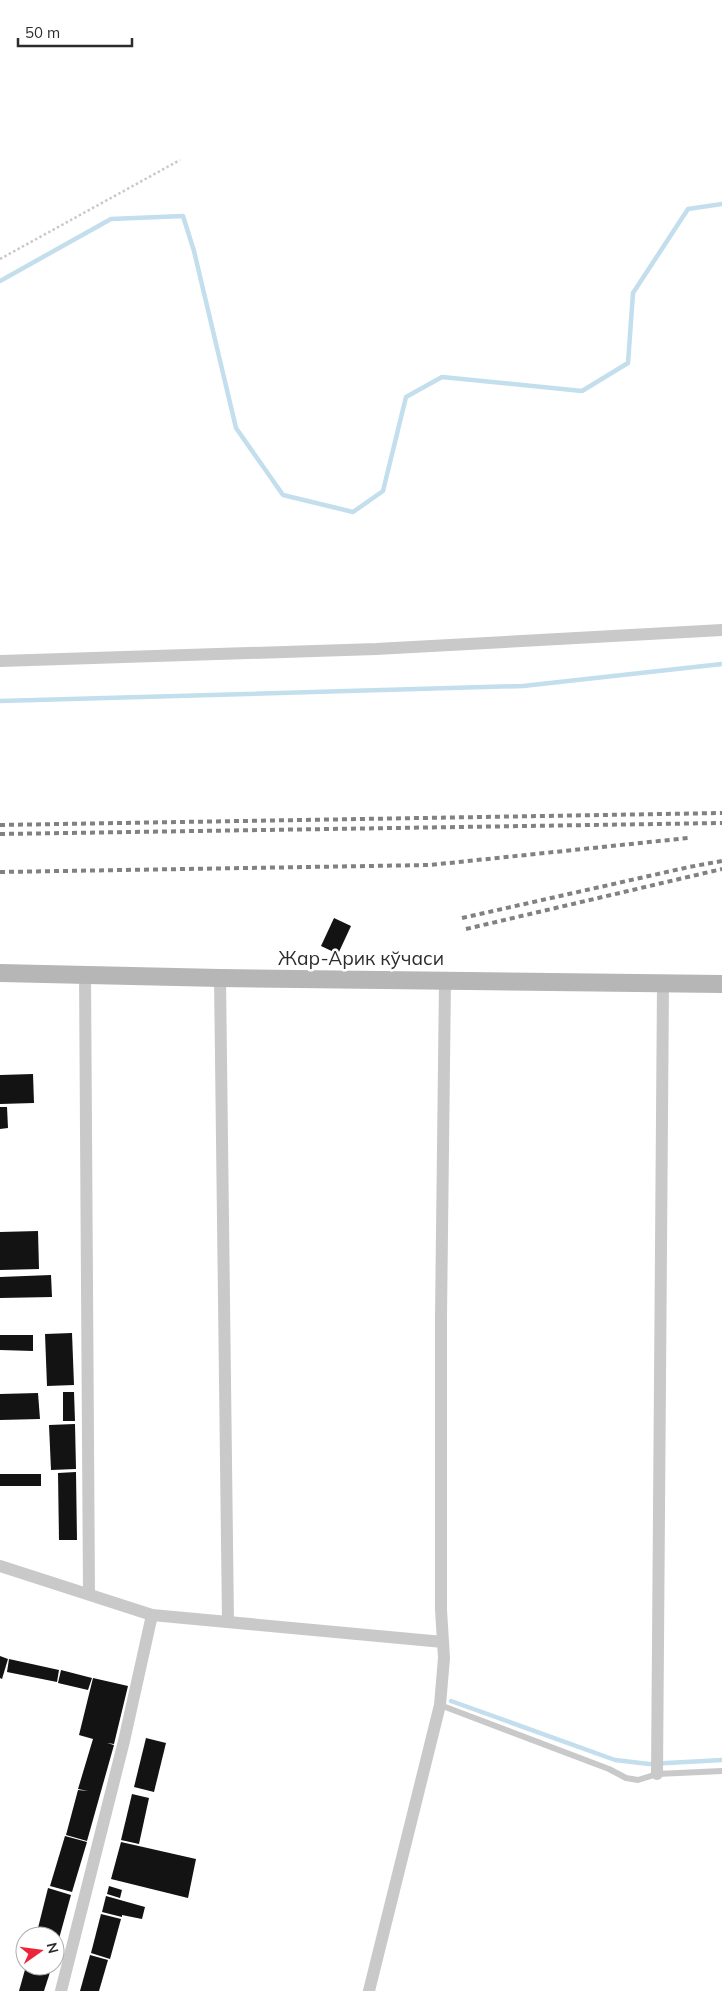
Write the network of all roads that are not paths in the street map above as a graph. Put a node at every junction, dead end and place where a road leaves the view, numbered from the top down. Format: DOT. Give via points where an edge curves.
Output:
graph roads {
  1 [pos="722,630"];
  2 [pos="0,661"];
  3 [pos="0,973"];
  4 [pos="85,974"];
  5 [pos="220,978"];
  6 [pos="445,980"];
  7 [pos="722,984"];
  8 [pos="663,985"];
  9 [pos="0,1566"];
  10 [pos="89,1594"];
  11 [pos="152,1615"];
  12 [pos="228,1622"];
  13 [pos="443,1642"];
  14 [pos="440,1705"];
  15 [pos="722,1771"];
  16 [pos="657,1774"];
  17 [pos="61,1991"];
  18 [pos="369,1991"];
  1 -- 2 [label="street" via="376,648"];
  3 -- 4 [label="main road, Жар-Арик кўчаси"];
  4 -- 5 [label="main road, Жар-Арик кўчаси"];
  4 -- 10 [label="street"];
  5 -- 6 [label="main road, Жар-Арик кўчаси"];
  5 -- 12 [label="street"];
  6 -- 8 [label="main road, Жар-Арик кўчаси"];
  6 -- 13 [label="street" via="441,1316"];
  7 -- 8 [label="main road, Жар-Арик кўчаси"];
  8 -- 16 [label="street"];
  9 -- 10 [label="street"];
  10 -- 11 [label="street"];
  11 -- 12 [label="street"];
  11 -- 17 [label="street"];
  12 -- 13 [label="street"];
  13 -- 14 [label="street"];
  14 -- 16 [label="lane" via="626,1778 638,1780"];
  14 -- 18 [label="street"];
  15 -- 16 [label="lane"];
}
